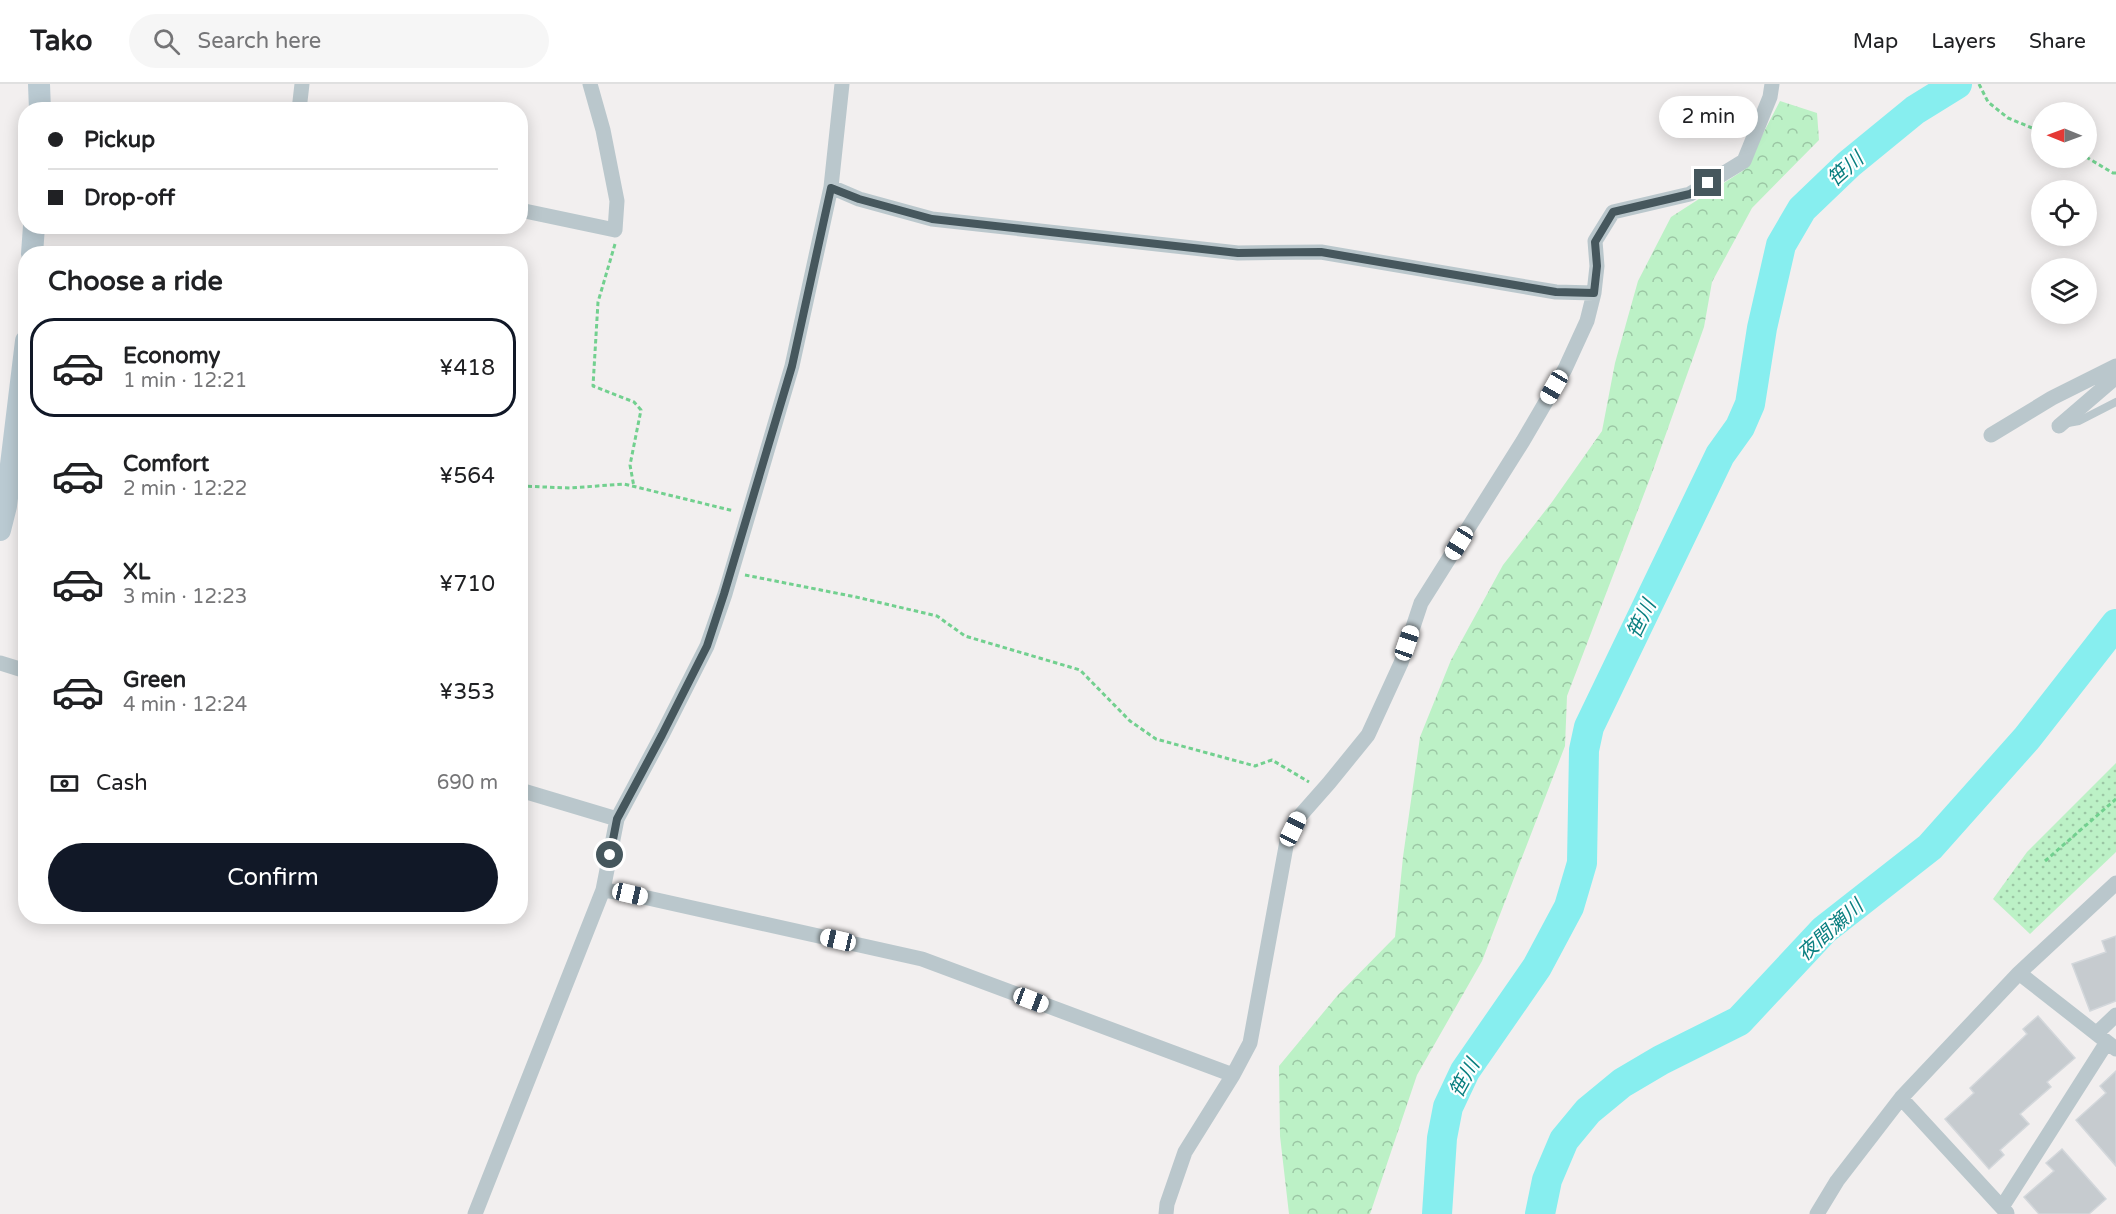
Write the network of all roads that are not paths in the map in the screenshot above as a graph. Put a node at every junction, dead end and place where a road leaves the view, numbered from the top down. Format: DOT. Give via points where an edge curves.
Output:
graph roads {
  1 [pos="39,84"];
  2 [pos="302,84"];
  3 [pos="590,84"];
  4 [pos="842,84"];
  5 [pos="1772,84"];
  6 [pos="40,102"];
  7 [pos="299,102"];
  8 [pos="831,188"];
  9 [pos="528,212"];
  10 [pos="1594,293"];
  11 [pos="2116,366"];
  12 [pos="2116,377"];
  13 [pos="2116,402"];
  14 [pos="18,407"];
  15 [pos="2060,426"];
  16 [pos="1991,435"];
  17 [pos="0,530"];
  18 [pos="0,663"];
  19 [pos="18,669"];
  20 [pos="528,792"];
  21 [pos="617,819"];
  22 [pos="2116,883"];
  23 [pos="603,890"];
  24 [pos="2019,973"];
  25 [pos="2116,1015"];
  26 [pos="2107,1041"];
  27 [pos="1233,1075"];
  28 [pos="1901,1098"];
  29 [pos="2005,1211"];
  30 [pos="474,1214"];
  31 [pos="1166,1214"];
  32 [pos="1817,1214"];
  1 -- 6 [label="main road"];
  2 -- 7 [label="street"];
  3 -- 9 [label="street" via="617,201 615,230"];
  4 -- 8 [label="street"];
  5 -- 10 [label="street" via="1744,161 1690,194 1613,212 1595,242"];
  8 -- 10 [label="street" via="932,219 1238,253 1321,252 1556,292"];
  8 -- 21 [label="street" via="792,366 707,646"];
  10 -- 27 [label="street" via="1587,321 1565,369 1421,603 1401,663 1368,735 1299,817 1287,841 1250,1043"];
  11 -- 16 [label="street"];
  12 -- 15 [label="street"];
  13 -- 15 [label="lane"];
  14 -- 17 [label="main road"];
  18 -- 19 [label="street"];
  20 -- 21 [label="street"];
  21 -- 23 [label="street"];
  22 -- 24 [label="street"];
  23 -- 27 [label="street" via="922,959"];
  23 -- 30 [label="street"];
  24 -- 26 [label="street"];
  24 -- 28 [label="street"];
  25 -- 26 [label="street"];
  26 -- 29 [label="street"];
  27 -- 31 [label="street" via="1185,1152"];
  28 -- 29 [label="street"];
  28 -- 32 [label="street" via="1837,1181"];
}
